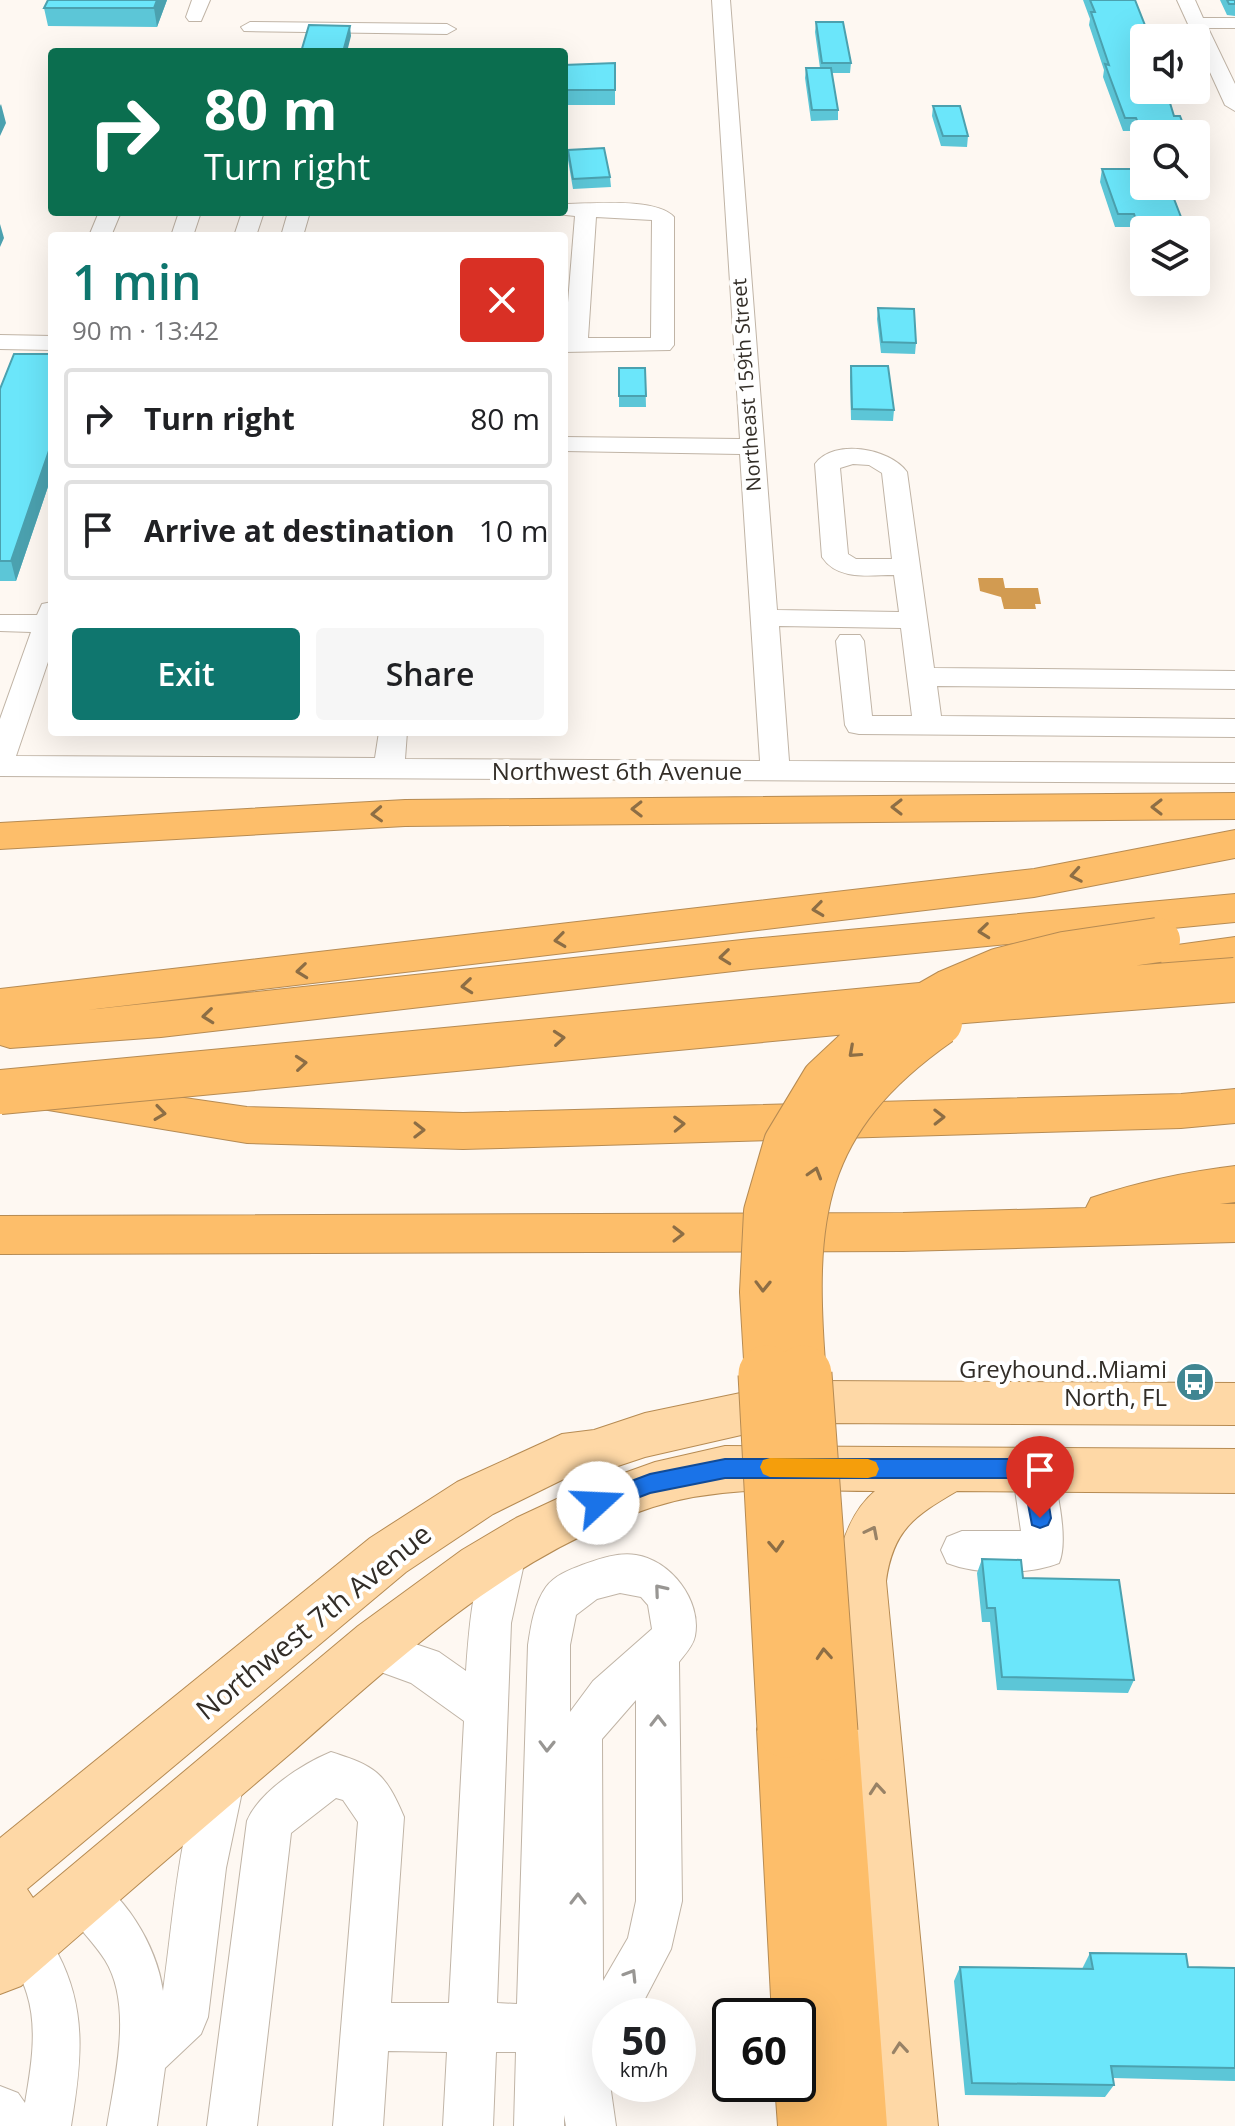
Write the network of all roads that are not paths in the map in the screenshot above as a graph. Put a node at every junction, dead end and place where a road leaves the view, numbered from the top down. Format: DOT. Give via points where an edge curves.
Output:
graph roads {
  1 [pos="721,0"];
  2 [pos="1186,0"];
  3 [pos="1197,23"];
  4 [pos="1235,23"];
  5 [pos="250,27"];
  6 [pos="447,29"];
  7 [pos="1235,105"];
  8 [pos="575,210"];
  9 [pos="0,342"];
  10 [pos="48,343"];
  11 [pos="570,345"];
  12 [pos="568,444"];
  13 [pos="750,447"];
  14 [pos="906,567"];
  15 [pos="762,608"];
  16 [pos="912,610"];
  17 [pos="48,617"];
  18 [pos="0,623"];
  19 [pos="48,623"];
  20 [pos="850,641"];
  21 [pos="922,677"];
  22 [pos="1235,680"];
  23 [pos="928,726"];
  24 [pos="1235,728"];
  25 [pos="393,736"];
  26 [pos="0,763"];
  27 [pos="389,769"];
  28 [pos="775,770"];
  29 [pos="1235,773"];
  30 [pos="1235,806"];
  31 [pos="0,836"];
  32 [pos="1235,844"];
  33 [pos="1235,863"];
  34 [pos="1126,866"];
  35 [pos="1235,908"];
  36 [pos="1235,931"];
  37 [pos="1155,938"];
  38 [pos="1235,952"];
  39 [pos="1235,980"];
  40 [pos="4,1013"];
  41 [pos="0,1090"];
  42 [pos="1235,1106"];
  43 [pos="1235,1184"];
  44 [pos="1235,1223"];
  45 [pos="1036,1230"];
  46 [pos="0,1235"];
  47 [pos="1235,1404"];
  48 [pos="684,1426"];
  49 [pos="951,1469"];
  50 [pos="1032,1469"];
  51 [pos="1235,1471"];
  52 [pos="506,1550"];
  53 [pos="962,1550"];
  54 [pos="371,1649"];
  55 [pos="657,1657"];
  56 [pos="487,1712"];
  57 [pos="808,1731"];
  58 [pos="224,1773"];
  59 [pos="21,1859"];
  60 [pos="81,1894"];
  61 [pos="9,1935"];
  62 [pos="366,2027"];
  63 [pos="472,2027"];
  64 [pos="542,2028"];
  65 [pos="143,2055"];
  66 [pos="588,2107"];
  67 [pos="0,2111"];
  68 [pos="12,2126"];
  69 [pos="46,2126"];
  70 [pos="132,2126"];
  71 [pos="232,2126"];
  72 [pos="358,2126"];
  73 [pos="468,2126"];
  74 [pos="539,2126"];
  75 [pos="810,2126"];
  76 [pos="855,2126"];
  77 [pos="907,2126"];
  1 -- 13 [label="street, Northeast 159th Street"];
  2 -- 3 [label="street"];
  3 -- 4 [label="street"];
  3 -- 7 [label="street"];
  5 -- 6 [label="street"];
  8 -- 11 [label="street"];
  8 -- 11 [label="street" via="645,211 663,217 662,345"];
  9 -- 10 [label="street"];
  12 -- 13 [label="street"];
  13 -- 15 [label="street, Northeast 159th Street"];
  14 -- 14 [label="street" via="891,467 868,458 827,464 835,557 850,567"];
  14 -- 16 [label="street"];
  15 -- 16 [label="street"];
  15 -- 28 [label="street, Northeast 159th Street"];
  16 -- 21 [label="street"];
  17 -- 18 [label="street"];
  19 -- 26 [label="street"];
  20 -- 23 [label="street" via="859,725"];
  21 -- 22 [label="street"];
  21 -- 23 [label="street"];
  23 -- 24 [label="street"];
  25 -- 27 [label="street"];
  26 -- 27 [label="street, Northwest 6th Avenue"];
  27 -- 28 [label="street, Northwest 6th Avenue"];
  28 -- 29 [label="street, Northwest 6th Avenue"];
  30 -- 31 [label="highway, one-way" via="405,813"];
  32 -- 34 [label="highway"];
  33 -- 34 [label="highway"];
  34 -- 40 [label="highway, one-way" via="1018,885"];
  35 -- 37 [label="highway"];
  36 -- 37 [label="highway"];
  37 -- 38 [label="highway"];
  37 -- 40 [label="highway, one-way" via="751,954 161,1021"];
  37 -- 57 [label="highway, bridge" via="1016,979 907,1045 856,1097 822,1152 803,1215 800,1304"];
  41 -- 39 [label="highway, one-way, bridge"];
  41 -- 42 [label="highway, one-way" via="247,1125 463,1131"];
  43 -- 45 [label="highway" via="1178,1191"];
  44 -- 45 [label="highway"];
  46 -- 45 [label="highway, one-way"];
  47 -- 48 [label="main road, Northwest 7th Avenue" via="819,1402"];
  48 -- 52 [label="main road" via="676,1445 539,1493 511,1526"];
  48 -- 59 [label="main road, Northwest 7th Avenue" via="562,1456 433,1523 332,1597"];
  49 -- 50 [label="main road"];
  49 -- 52 [label="main road" via="755,1467 688,1475 565,1516"];
  77 -- 49 [label="main road, one-way" via="860,1581 869,1535 882,1514"];
  50 -- 51 [label="main road"];
  50 -- 53 [label="street" via="1044,1550"];
  52 -- 54 [label="main road" via="442,1590"];
  52 -- 56 [label="street" via="490,1623"];
  54 -- 56 [label="street" via="424,1667"];
  54 -- 58 [label="main road"];
  55 -- 64 [label="street, one-way" via="674,1635 672,1606 660,1586 643,1574 616,1573 589,1581 564,1597 554,1616 549,1645"];
  66 -- 55 [label="street, one-way" via="603,2023 644,1954 659,1901"];
  66 -- 55 [label="street, one-way" via="577,1953 580,1739 594,1707"];
  56 -- 63 [label="street"];
  57 -- 75 [label="highway"];
  57 -- 76 [label="highway"];
  58 -- 60 [label="main road"];
  58 -- 65 [label="street" via="203,1868 184,2017"];
  59 -- 60 [label="main road"];
  60 -- 61 [label="main road"];
  60 -- 65 [label="street" via="122,1944 135,1973"];
  61 -- 69 [label="street" via="51,1993 55,2025"];
  62 -- 63 [label="street"];
  62 -- 71 [label="street" via="381,1817 358,1783 331,1774 270,1821"];
  62 -- 72 [label="street"];
  63 -- 64 [label="street"];
  63 -- 73 [label="street"];
  64 -- 74 [label="street"];
  65 -- 70 [label="street"];
  67 -- 68 [label="street"];
}
